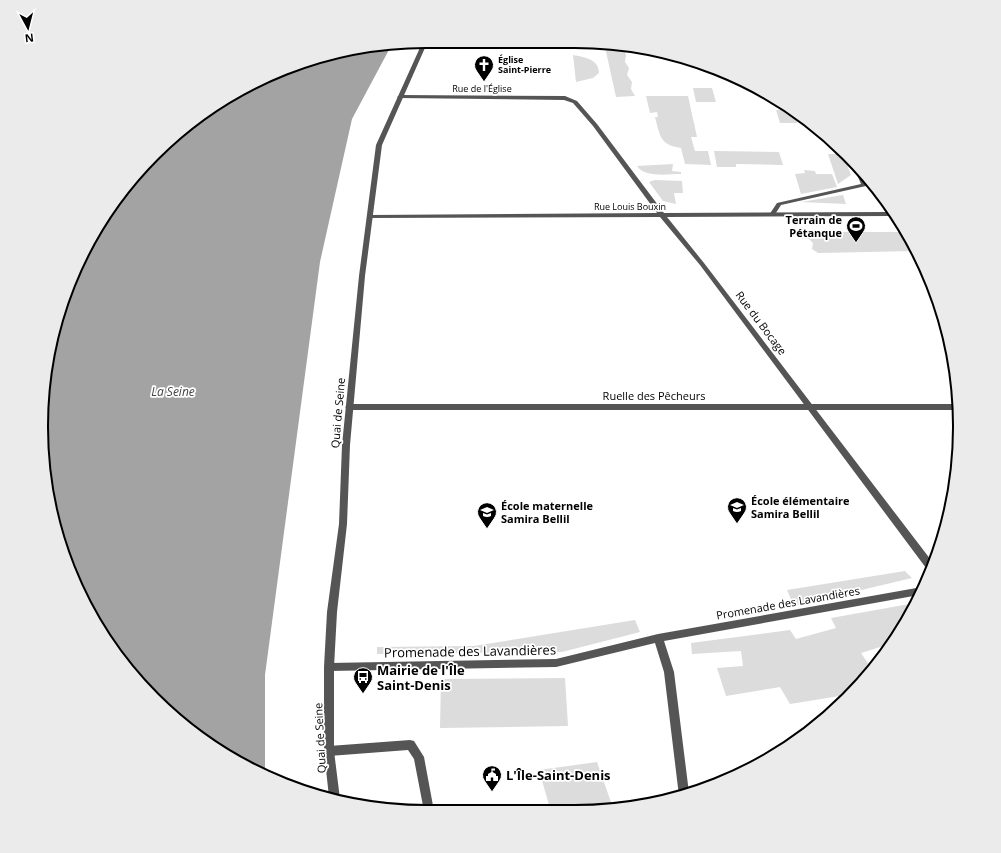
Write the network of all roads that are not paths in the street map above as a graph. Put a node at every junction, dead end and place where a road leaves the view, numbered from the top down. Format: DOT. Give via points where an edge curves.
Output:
graph roads {
  1 [pos="423,48"];
  2 [pos="400,97"];
  3 [pos="565,98"];
  4 [pos="862,181"];
  5 [pos="888,214"];
  6 [pos="772,215"];
  7 [pos="663,216"];
  8 [pos="370,217"];
  9 [pos="349,407"];
  10 [pos="811,407"];
  11 [pos="952,408"];
  12 [pos="927,563"];
  13 [pos="915,592"];
  14 [pos="658,638"];
  15 [pos="329,667"];
  16 [pos="329,751"];
  17 [pos="683,789"];
  18 [pos="335,794"];
  19 [pos="428,805"];
  1 -- 2 [label="street, Quai de Seine"];
  2 -- 3 [label="street, Rue de l'Église"];
  2 -- 8 [label="street, Quai de Seine" via="379,146"];
  3 -- 7 [label="street, Rue du Bocage" via="575,102 595,125"];
  4 -- 6 [label="street" via="864,185 779,204"];
  5 -- 6 [label="street, Rue Louis Bouxin"];
  6 -- 7 [label="street, Rue Louis Bouxin"];
  7 -- 8 [label="street, Rue Louis Bouxin"];
  7 -- 10 [label="street, Rue du Bocage"];
  8 -- 9 [label="street, Quai de Seine"];
  9 -- 10 [label="street, Ruelle des Pêcheurs"];
  9 -- 15 [label="street, Quai de Seine" via="343,524 332,612"];
  10 -- 11 [label="street, Ruelle des Pêcheurs"];
  10 -- 12 [label="street, Rue du Bocage"];
  13 -- 14 [label="street, Promenade des Lavandières"];
  14 -- 15 [label="street, Promenade des Lavandières" via="556,664"];
  14 -- 17 [label="street" via="669,672"];
  15 -- 16 [label="street, Quai de Seine"];
  16 -- 18 [label="street, Quai de Seine"];
  16 -- 19 [label="street" via="410,745 419,757"];
}
